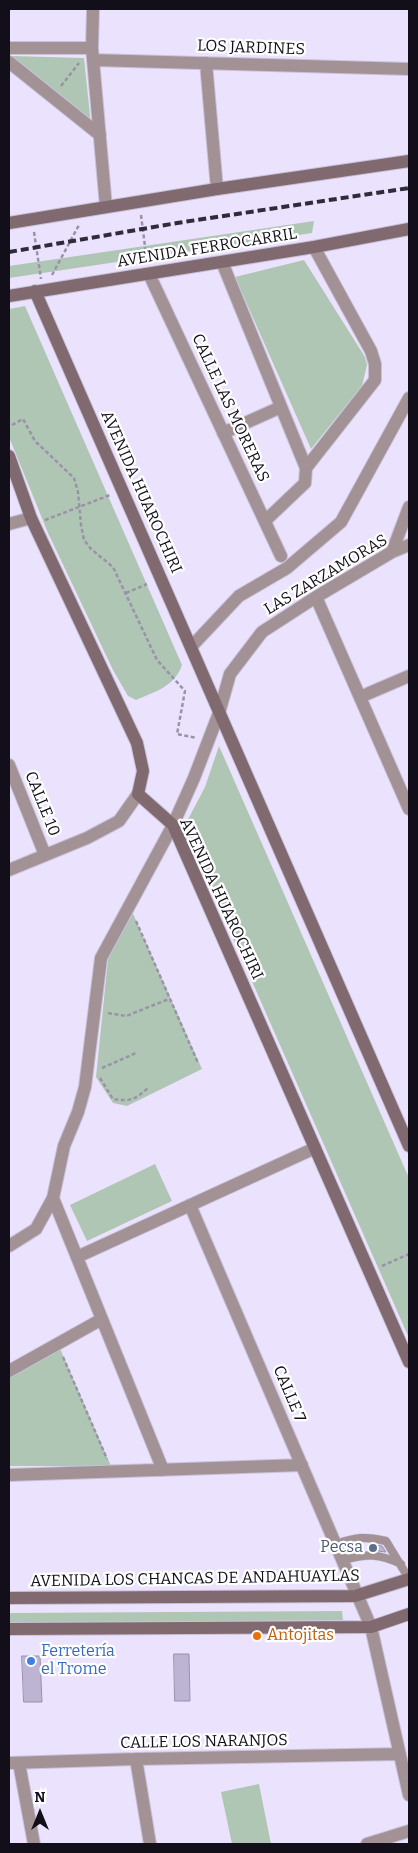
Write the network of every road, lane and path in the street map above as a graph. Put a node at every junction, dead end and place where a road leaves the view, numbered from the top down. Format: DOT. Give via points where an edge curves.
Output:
graph roads {
  1 [pos="93,9"];
  2 [pos="9,48"];
  3 [pos="92,54"];
  4 [pos="9,62"];
  5 [pos="206,63"];
  6 [pos="409,68"];
  7 [pos="60,86"];
  8 [pos="100,135"];
  9 [pos="409,160"];
  10 [pos="217,189"];
  11 [pos="139,201"];
  12 [pos="106,207"];
  13 [pos="87,210"];
  14 [pos="32,219"];
  15 [pos="11,220"];
  16 [pos="409,229"];
  17 [pos="314,247"];
  18 [pos="222,262"];
  19 [pos="149,274"];
  20 [pos="39,291"];
  21 [pos="9,296"];
  22 [pos="409,398"];
  23 [pos="281,407"];
  24 [pos="12,425"];
  25 [pos="223,433"];
  26 [pos="9,456"];
  27 [pos="306,468"];
  28 [pos="122,490"];
  29 [pos="80,506"];
  30 [pos="409,507"];
  31 [pos="33,521"];
  32 [pos="265,521"];
  33 [pos="9,524"];
  34 [pos="409,545"];
  35 [pos="392,552"];
  36 [pos="281,556"];
  37 [pos="160,578"];
  38 [pos="126,593"];
  39 [pos="316,597"];
  40 [pos="191,647"];
  41 [pos="409,676"];
  42 [pos="360,697"];
  43 [pos="219,713"];
  44 [pos="193,737"];
  45 [pos="9,765"];
  46 [pos="138,794"];
  47 [pos="409,809"];
  48 [pos="173,825"];
  49 [pos="45,855"];
  50 [pos="9,870"];
  51 [pos="135,920"];
  52 [pos="170,998"];
  53 [pos="104,1013"];
  54 [pos="136,1053"];
  55 [pos="101,1059"];
  56 [pos="198,1063"];
  57 [pos="100,1068"];
  58 [pos="149,1087"];
  59 [pos="409,1146"];
  60 [pos="315,1148"];
  61 [pos="53,1198"];
  62 [pos="190,1205"];
  63 [pos="9,1246"];
  64 [pos="409,1254"];
  65 [pos="77,1257"];
  66 [pos="369,1271"];
  67 [pos="102,1320"];
  68 [pos="62,1356"];
  69 [pos="409,1362"];
  70 [pos="9,1370"];
  71 [pos="110,1464"];
  72 [pos="302,1465"];
  73 [pos="163,1470"];
  74 [pos="9,1475"];
  75 [pos="336,1544"];
  76 [pos="343,1560"];
  77 [pos="401,1564"];
  78 [pos="409,1579"];
  79 [pos="358,1595"];
  80 [pos="9,1598"];
  81 [pos="409,1614"];
  82 [pos="371,1627"];
  83 [pos="9,1629"];
  84 [pos="400,1754"];
  85 [pos="136,1759"];
  86 [pos="14,1763"];
  87 [pos="409,1795"];
  88 [pos="409,1831"];
  89 [pos="34,1844"];
  90 [pos="150,1844"];
  91 [pos="367,1844"];
  1 -- 3 [label="street"];
  2 -- 3 [label="street, LOS JARDINES"];
  3 -- 5 [label="street, LOS JARDINES"];
  3 -- 7 [label="path"];
  3 -- 8 [label="street"];
  4 -- 8 [label="street"];
  5 -- 6 [label="street, LOS JARDINES"];
  5 -- 10 [label="street"];
  8 -- 12 [label="street"];
  9 -- 10 [label="street"];
  10 -- 11 [label="street"];
  11 -- 12 [label="street"];
  11 -- 19 [label="path"];
  12 -- 13 [label="street"];
  13 -- 14 [label="street"];
  13 -- 20 [label="path"];
  14 -- 15 [label="street"];
  14 -- 20 [label="path"];
  16 -- 17 [label="street, AVENIDA FERROCARRIL"];
  17 -- 18 [label="street, AVENIDA FERROCARRIL"];
  17 -- 27 [label="street" via="371,351 375,380"];
  18 -- 19 [label="street, AVENIDA FERROCARRIL"];
  18 -- 23 [label="street"];
  19 -- 20 [label="street, AVENIDA FERROCARRIL"];
  19 -- 25 [label="street, CALLE LAS MORERAS"];
  20 -- 21 [label="street, AVENIDA FERROCARRIL"];
  20 -- 28 [label="street, AVENIDA HUAROCHIRI"];
  22 -- 40 [label="street" via="341,522 287,568 238,596"];
  23 -- 25 [label="street"];
  23 -- 27 [label="street"];
  24 -- 29 [label="path" via="23,419 35,441 67,469 74,478"];
  25 -- 32 [label="street, CALLE LAS MORERAS"];
  26 -- 31 [label="street"];
  27 -- 32 [label="street" via="305,483"];
  28 -- 29 [label="path"];
  28 -- 37 [label="street, AVENIDA HUAROCHIRI"];
  29 -- 31 [label="path"];
  29 -- 38 [label="path" via="84,540 113,567"];
  30 -- 35 [label="street"];
  31 -- 33 [label="street"];
  31 -- 46 [label="street" via="137,743 144,771"];
  32 -- 36 [label="street, CALLE LAS MORERAS"];
  34 -- 35 [label="street, LAS ZARZAMORAS"];
  35 -- 39 [label="street, LAS ZARZAMORAS"];
  37 -- 38 [label="path"];
  37 -- 40 [label="street, AVENIDA HUAROCHIRI"];
  38 -- 44 [label="path" via="157,660 185,690 177,734"];
  39 -- 42 [label="street"];
  39 -- 43 [label="street, LAS ZARZAMORAS" via="262,632 230,674"];
  40 -- 43 [label="street, AVENIDA HUAROCHIRI"];
  41 -- 42 [label="street"];
  42 -- 47 [label="street"];
  43 -- 48 [label="street, LAS ZARZAMORAS"];
  43 -- 59 [label="street, AVENIDA HUAROCHIRI"];
  45 -- 49 [label="street, CALLE 10"];
  46 -- 48 [label="street, AVENIDA HUAROCHIRI"];
  46 -- 49 [label="street" via="119,821"];
  48 -- 60 [label="street, AVENIDA HUAROCHIRI"];
  48 -- 61 [label="street, LAS ZARZAMORAS" via="101,958 84,1087 64,1146"];
  49 -- 50 [label="street"];
  51 -- 52 [label="path"];
  52 -- 53 [label="path" via="126,1016"];
  52 -- 56 [label="path"];
  54 -- 57 [label="path"];
  55 -- 57 [label="path"];
  57 -- 58 [label="path" via="100,1079 113,1099 136,1099"];
  60 -- 62 [label="street"];
  60 -- 66 [label="street, AVENIDA HUAROCHIRI"];
  61 -- 63 [label="street, LAS ZARZAMORAS" via="36,1229"];
  61 -- 65 [label="street"];
  62 -- 65 [label="street"];
  62 -- 72 [label="street, CALLE 7"];
  64 -- 66 [label="path"];
  65 -- 67 [label="street"];
  66 -- 69 [label="street, AVENIDA HUAROCHIRI"];
  67 -- 70 [label="street"];
  67 -- 73 [label="street"];
  68 -- 71 [label="path"];
  72 -- 73 [label="street"];
  72 -- 75 [label="street, CALLE 7"];
  73 -- 74 [label="street"];
  75 -- 76 [label="street, CALLE 7"];
  75 -- 77 [label="lane" via="367,1537 386,1541"];
  76 -- 77 [label="lane" via="366,1554 379,1555"];
  76 -- 79 [label="street, CALLE 7"];
  77 -- 78 [label="lane"];
  78 -- 79 [label="street, AVENIDA LOS CHANCAS DE ANDAHUAYLAS"];
  79 -- 80 [label="street, AVENIDA LOS CHANCAS DE ANDAHUAYLAS"];
  79 -- 82 [label="street, CALLE 7"];
  81 -- 82 [label="street"];
  82 -- 83 [label="street"];
  82 -- 84 [label="street, CALLE 7"];
  84 -- 85 [label="street, CALLE LOS NARANJOS"];
  84 -- 87 [label="street, CALLE 7"];
  85 -- 86 [label="street, CALLE LOS NARANJOS"];
  85 -- 90 [label="street"];
  86 -- 89 [label="street"];
  88 -- 91 [label="street"];
}
